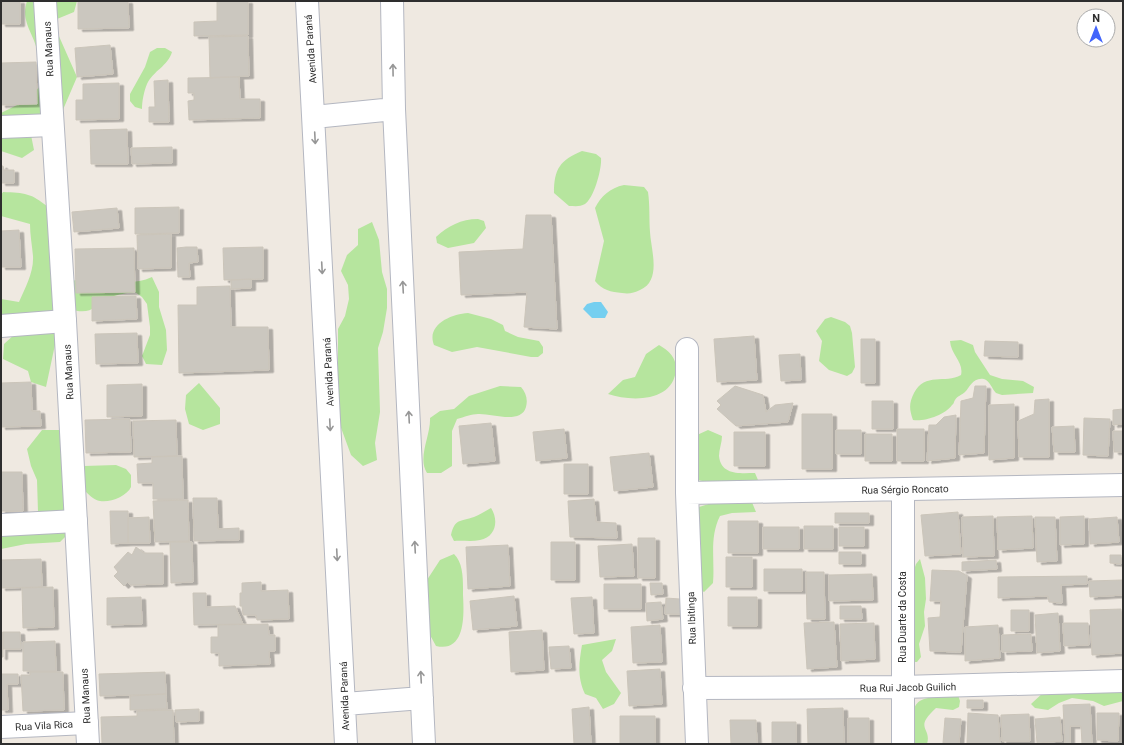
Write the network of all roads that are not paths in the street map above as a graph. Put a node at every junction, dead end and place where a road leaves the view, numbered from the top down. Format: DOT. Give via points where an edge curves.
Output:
graph roads {
  1 [pos="45,1"];
  2 [pos="307,1"];
  3 [pos="392,1"];
  4 [pos="394,109"];
  5 [pos="314,116"];
  6 [pos="52,125"];
  7 [pos="1,127"];
  8 [pos="65,321"];
  9 [pos="1,326"];
  10 [pos="686,349"];
  11 [pos="1123,485"];
  12 [pos="903,490"];
  13 [pos="686,493"];
  14 [pos="76,521"];
  15 [pos="1,525"];
  16 [pos="1123,682"];
  17 [pos="902,687"];
  18 [pos="694,688"];
  19 [pos="422,698"];
  20 [pos="345,704"];
  21 [pos="1,727"];
  22 [pos="87,733"];
  23 [pos="346,744"];
  24 [pos="424,744"];
  25 [pos="697,744"];
  26 [pos="903,744"];
  1 -- 6 [label="street, Rua Manaus"];
  2 -- 5 [label="street, Avenida Paraná"];
  4 -- 3 [label="street, one-way"];
  4 -- 5 [label="street"];
  19 -- 4 [label="street, one-way"];
  5 -- 20 [label="street, Avenida Paraná, one-way"];
  6 -- 7 [label="street"];
  6 -- 8 [label="street, Rua Manaus"];
  8 -- 9 [label="street"];
  8 -- 14 [label="street, Rua Manaus"];
  10 -- 13 [label="street, Rua Ibitinga"];
  11 -- 12 [label="street, Rua Sérgio Roncato"];
  12 -- 13 [label="street, Rua Sérgio Roncato"];
  12 -- 17 [label="street, Rua Duarte da Costa"];
  13 -- 18 [label="street, Rua Ibitinga"];
  14 -- 15 [label="street"];
  14 -- 22 [label="street, Rua Manaus"];
  16 -- 17 [label="street, Rua Rui Jacob Guilich"];
  17 -- 18 [label="street, Rua Rui Jacob Guilich"];
  17 -- 26 [label="street, Rua Duarte da Costa"];
  18 -- 25 [label="street, Rua Ibitinga"];
  19 -- 20 [label="street"];
  19 -- 24 [label="street"];
  20 -- 23 [label="street, Avenida Paraná"];
  21 -- 22 [label="street, Rua Vila Rica"];
}
